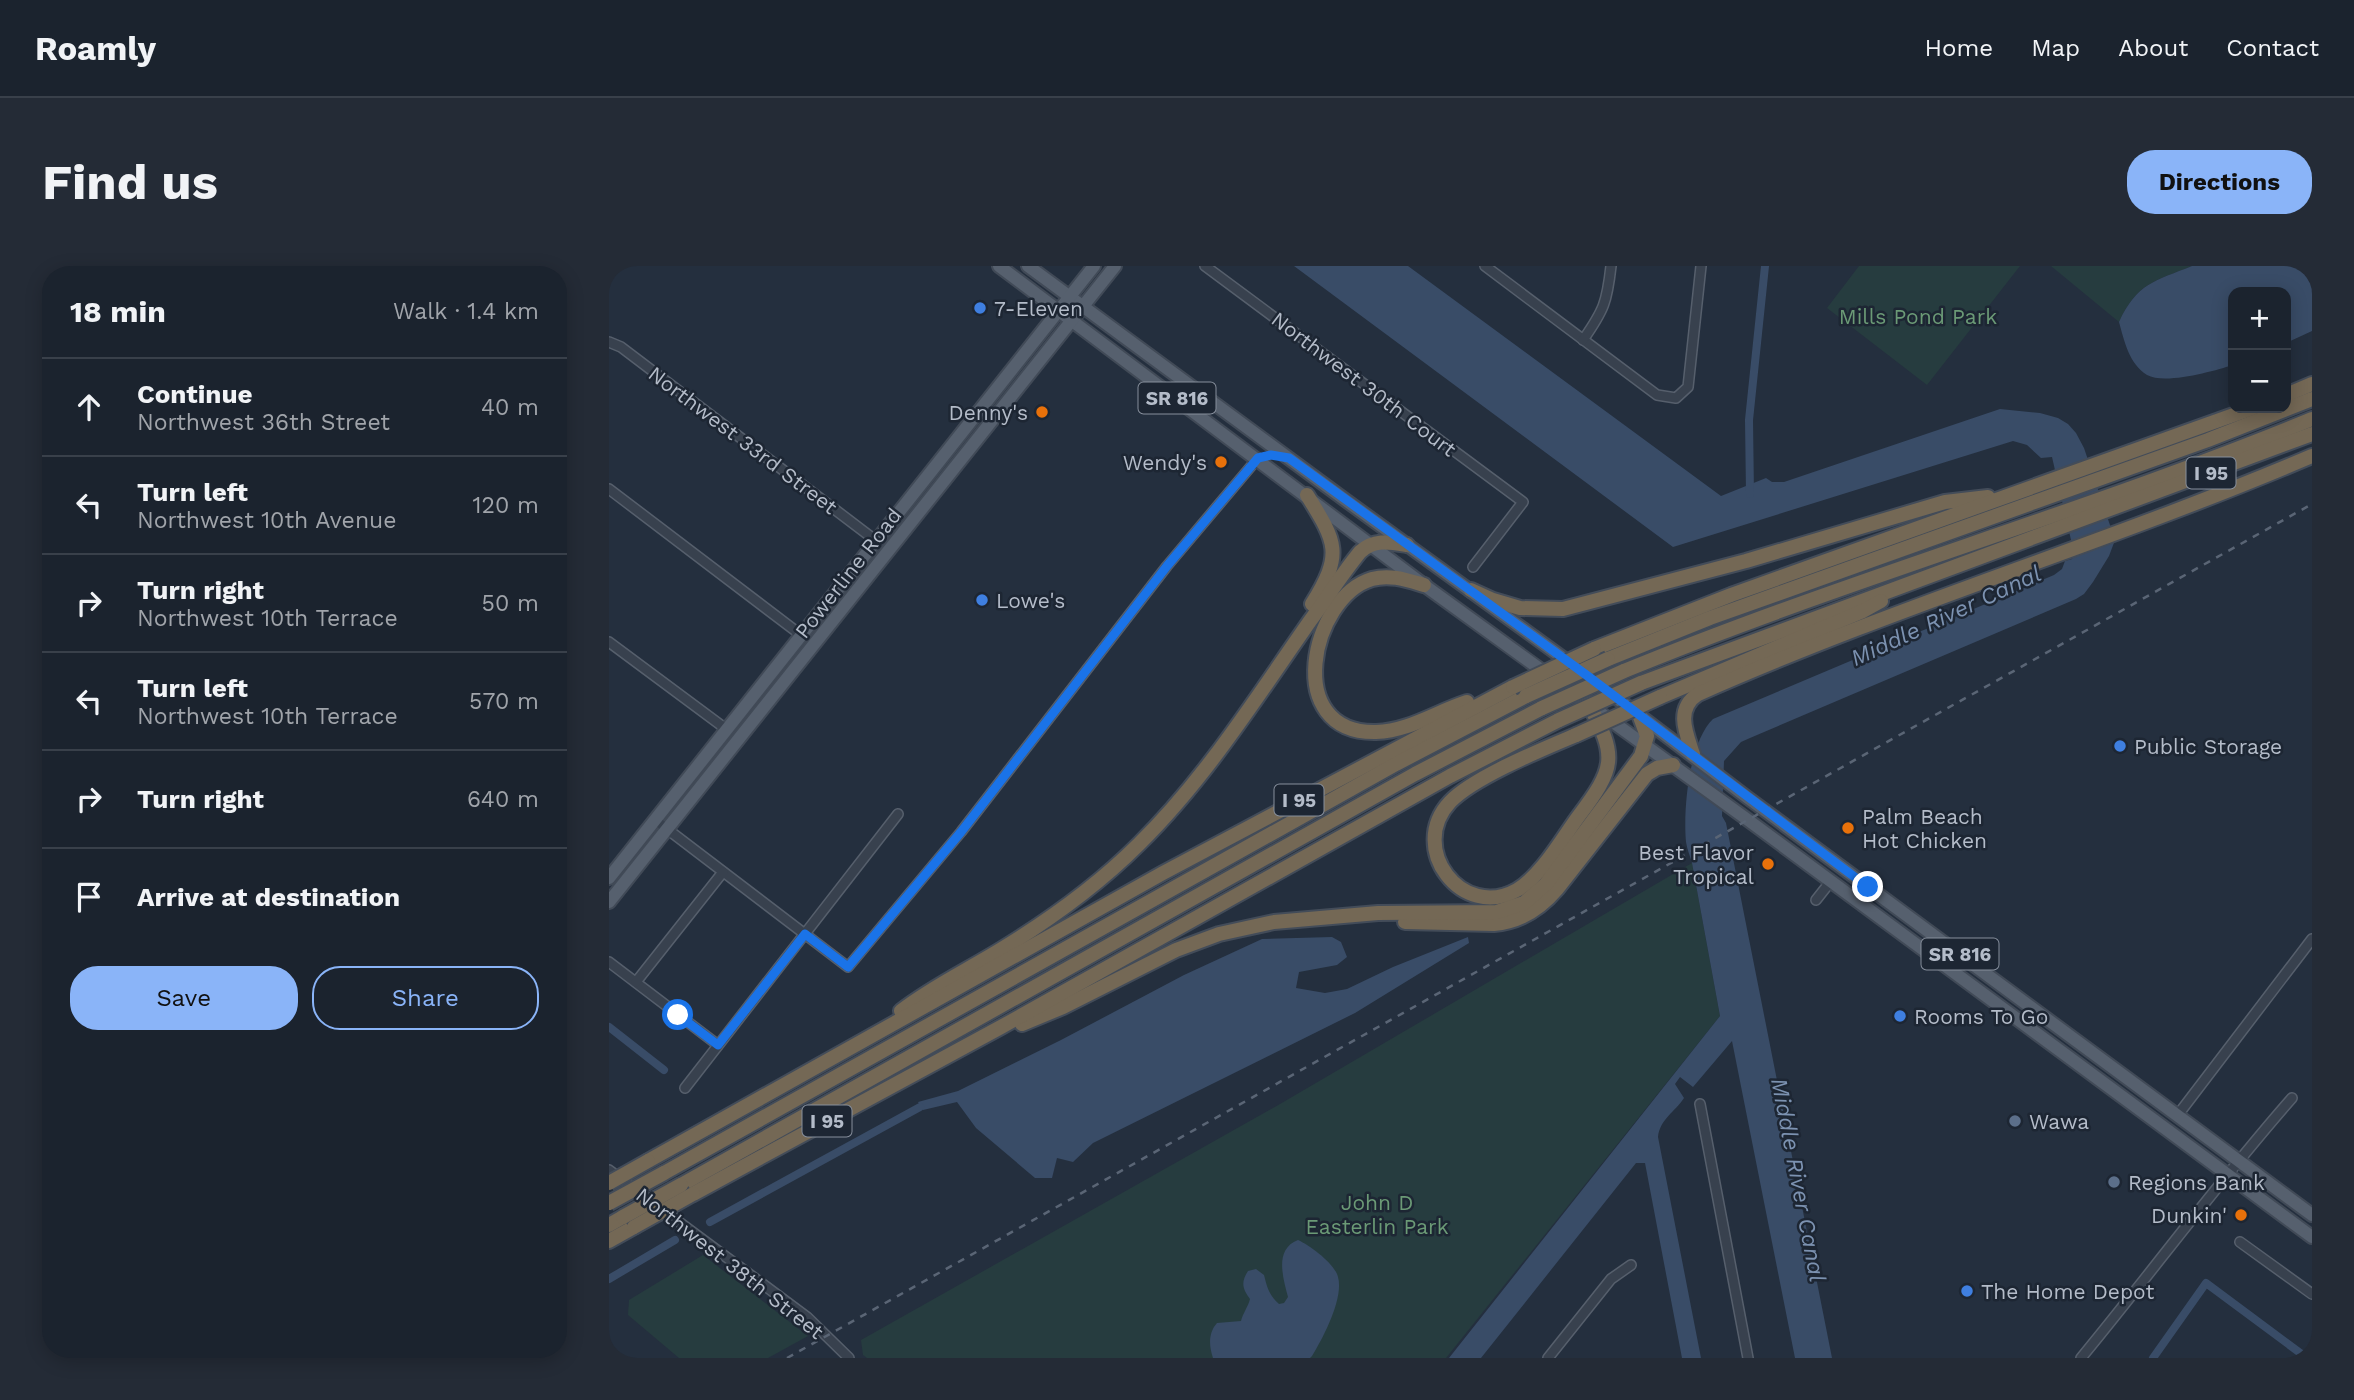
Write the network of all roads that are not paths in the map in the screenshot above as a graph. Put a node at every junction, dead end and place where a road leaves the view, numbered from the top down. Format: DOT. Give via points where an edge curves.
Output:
graph roads {
  1 [pos="999,266"];
  2 [pos="1028,266"];
  3 [pos="1094,266"];
  4 [pos="1115,266"];
  5 [pos="1205,266"];
  6 [pos="1485,266"];
  7 [pos="1611,266"];
  8 [pos="1701,266"];
  9 [pos="1069,296"];
  10 [pos="1083,307"];
  11 [pos="1059,310"];
  12 [pos="1072,320"];
  13 [pos="1583,340"];
  14 [pos="609,342"];
  15 [pos="2312,384"];
  16 [pos="2291,393"];
  17 [pos="2312,400"];
  18 [pos="2241,413"];
  19 [pos="2312,419"];
  20 [pos="2312,434"];
  21 [pos="2312,456"];
  22 [pos="1258,458"];
  23 [pos="1289,458"];
  24 [pos="933,468"];
  25 [pos="2095,472"];
  26 [pos="921,483"];
  27 [pos="2059,485"];
  28 [pos="609,489"];
  29 [pos="936,492"];
  30 [pos="2013,494"];
  31 [pos="1307,495"];
  32 [pos="2107,503"];
  33 [pos="2070,516"];
  34 [pos="912,522"];
  35 [pos="875,540"];
  36 [pos="1370,544"];
  37 [pos="1407,545"];
  38 [pos="1473,567"];
  39 [pos="1925,577"];
  40 [pos="1424,585"];
  41 [pos="1471,590"];
  42 [pos="819,611"];
  43 [pos="801,635"];
  44 [pos="609,642"];
  45 [pos="816,644"];
  46 [pos="1280,662"];
  47 [pos="795,670"];
  48 [pos="1513,687"];
  49 [pos="1588,703"];
  50 [pos="1639,714"];
  51 [pos="726,729"];
  52 [pos="1646,745"];
  53 [pos="1693,754"];
  54 [pos="1676,767"];
  55 [pos="898,814"];
  56 [pos="654,819"];
  57 [pos="668,830"];
  58 [pos="1822,853"];
  59 [pos="723,872"];
  60 [pos="609,878"];
  61 [pos="1858,880"];
  62 [pos="1831,881"];
  63 [pos="1226,900"];
  64 [pos="1817,900"];
  65 [pos="609,902"];
  66 [pos="1316,919"];
  67 [pos="805,934"];
  68 [pos="2312,939"];
  69 [pos="1116,942"];
  70 [pos="1968,960"];
  71 [pos="609,962"];
  72 [pos="1940,962"];
  73 [pos="1000,964"];
  74 [pos="636,982"];
  75 [pos="2036,1010"];
  76 [pos="2010,1014"];
  77 [pos="864,1040"];
  78 [pos="898,1042"];
  79 [pos="718,1045"];
  80 [pos="962,1048"];
  81 [pos="685,1088"];
  82 [pos="2292,1098"];
  83 [pos="1700,1104"];
  84 [pos="2177,1116"];
  85 [pos="2156,1122"];
  86 [pos="2238,1160"];
  87 [pos="609,1170"];
  88 [pos="2228,1175"];
  89 [pos="609,1183"];
  90 [pos="687,1190"];
  91 [pos="609,1203"];
  92 [pos="2312,1215"];
  93 [pos="629,1222"];
  94 [pos="609,1225"];
  95 [pos="2312,1237"];
  96 [pos="609,1241"];
  97 [pos="2240,1242"];
  98 [pos="1631,1265"];
  99 [pos="2312,1294"];
  100 [pos="849,1358"];
  101 [pos="1548,1358"];
  102 [pos="1748,1358"];
  103 [pos="2081,1358"];
  1 -- 11 [label="main road, SR 816"];
  2 -- 9 [label="main road, SR 816"];
  3 -- 9 [label="main road, Powerline Road"];
  4 -- 10 [label="main road, Powerline Road"];
  5 -- 38 [label="street, Northwest 30th Court" via="1523,502"];
  6 -- 13 [label="street"];
  7 -- 13 [label="street" via="1608,298"];
  8 -- 13 [label="street" via="1688,387 1676,398 1657,395"];
  9 -- 10 [label="main road, SR 816"];
  9 -- 11 [label="main road, Powerline Road"];
  10 -- 12 [label="main road, Powerline Road"];
  10 -- 23 [label="main road, SR 816"];
  11 -- 12 [label="main road, SR 816"];
  11 -- 24 [label="main road, Powerline Road"];
  12 -- 22 [label="main road, SR 816"];
  12 -- 29 [label="main road, Powerline Road"];
  14 -- 35 [label="street, Northwest 33rd Street"];
  15 -- 16 [label="highway"];
  17 -- 25 [label="highway" via="2225,433"];
  18 -- 25 [label="highway, I 95"];
  19 -- 32 [label="highway"];
  20 -- 32 [label="highway, I 95" via="2226,468"];
  21 -- 53 [label="highway" via="1698,694 1683,714"];
  22 -- 23 [label="main road"];
  22 -- 31 [label="main road, SR 816"];
  22 -- 67 [label="street" via="848,967"];
  23 -- 37 [label="main road, SR 816"];
  24 -- 26 [label="main road, Powerline Road"];
  24 -- 29 [label="main road"];
  25 -- 27 [label="highway, I 95"];
  26 -- 34 [label="main road"];
  26 -- 35 [label="main road, Powerline Road"];
  27 -- 30 [label="highway, I 95"];
  27 -- 78 [label="highway, bridge" via="1710,618 1526,696"];
  28 -- 43 [label="street"];
  29 -- 34 [label="main road, Powerline Road"];
  30 -- 41 [label="highway" via="1945,502 1563,609 1520,608"];
  30 -- 48 [label="highway, I 95, bridge" via="1731,595 1594,649"];
  31 -- 36 [label="main road, SR 816"];
  31 -- 46 [label="highway" via="1328,529 1333,559 1325,583"];
  32 -- 33 [label="highway, I 95"];
  33 -- 39 [label="highway, I 95"];
  33 -- 69 [label="highway, bridge" via="1728,631 1624,671 1423,770"];
  34 -- 45 [label="main road, Powerline Road"];
  35 -- 42 [label="main road, Powerline Road"];
  36 -- 37 [label="highway"];
  36 -- 40 [label="main road, SR 816"];
  36 -- 46 [label="highway"];
  37 -- 41 [label="main road, SR 816"];
  39 -- 49 [label="highway, bridge" via="1863,611 1660,697 1576,735 1457,795 1445,808 1434,845 1439,864 1453,882 1473,894 1497,896 1520,888 1538,870 1606,773 1608,745 1603,730"];
  39 -- 63 [label="highway, I 95, bridge" via="1640,683 1559,720"];
  40 -- 48 [label="highway" via="1398,577 1376,578 1358,585 1341,602 1324,632 1315,663 1317,692 1329,714 1357,730 1392,730"];
  40 -- 49 [label="main road, SR 816"];
  41 -- 50 [label="main road, SR 816"];
  42 -- 43 [label="main road, Powerline Road"];
  42 -- 45 [label="main road" via="813,631"];
  43 -- 47 [label="main road"];
  43 -- 51 [label="main road, Powerline Road"];
  44 -- 51 [label="street"];
  45 -- 47 [label="main road, Powerline Road"];
  46 -- 77 [label="highway" via="1203,773 1124,858 1036,927 919,997"];
  47 -- 57 [label="main road, Powerline Road"];
  48 -- 73 [label="highway, I 95"];
  49 -- 52 [label="main road, SR 816"];
  50 -- 52 [label="highway"];
  50 -- 53 [label="main road, SR 816"];
  51 -- 56 [label="main road, Powerline Road"];
  52 -- 54 [label="main road, SR 816"];
  52 -- 66 [label="highway" via="1550,878 1517,906 1497,912 1378,913"];
  53 -- 58 [label="main road, SR 816"];
  54 -- 62 [label="main road, SR 816"];
  54 -- 66 [label="highway" via="1647,774 1557,889 1522,917 1486,924"];
  55 -- 67 [label="street"];
  56 -- 57 [label="street"];
  56 -- 60 [label="main road, Powerline Road"];
  57 -- 59 [label="street"];
  57 -- 65 [label="main road, Powerline Road"];
  58 -- 61 [label="main road, SR 816"];
  58 -- 62 [label="main road" via="1831,866"];
  59 -- 67 [label="street"];
  59 -- 74 [label="street"];
  61 -- 62 [label="main road"];
  61 -- 70 [label="main road, SR 816"];
  62 -- 64 [label="street"];
  62 -- 72 [label="main road, SR 816"];
  63 -- 69 [label="highway"];
  63 -- 80 [label="highway, I 95"];
  66 -- 80 [label="highway" via="1260,925 1203,939 1063,1007"];
  67 -- 79 [label="street"];
  68 -- 84 [label="street"];
  69 -- 90 [label="highway"];
  70 -- 72 [label="main road"];
  70 -- 75 [label="main road, SR 816"];
  71 -- 74 [label="street"];
  72 -- 76 [label="main road, SR 816"];
  73 -- 77 [label="highway, I 95"];
  73 -- 78 [label="highway"];
  74 -- 79 [label="street"];
  75 -- 76 [label="main road"];
  75 -- 84 [label="main road, SR 816"];
  76 -- 85 [label="main road, SR 816"];
  77 -- 89 [label="highway, I 95, bridge"];
  78 -- 91 [label="highway, bridge"];
  79 -- 81 [label="street"];
  80 -- 90 [label="highway, I 95"];
  82 -- 86 [label="street"];
  83 -- 102 [label="street"];
  84 -- 85 [label="main road"];
  84 -- 86 [label="main road, SR 816"];
  85 -- 88 [label="main road, SR 816"];
  86 -- 88 [label="street"];
  86 -- 92 [label="main road, SR 816"];
  87 -- 100 [label="street, Northwest 38th Street" via="807,1317"];
  88 -- 95 [label="main road, SR 816"];
  88 -- 103 [label="street"];
  90 -- 93 [label="highway, I 95, bridge"];
  93 -- 94 [label="highway"];
  93 -- 96 [label="highway, I 95"];
  97 -- 99 [label="street"];
  98 -- 101 [label="street" via="1611,1279"];
}
